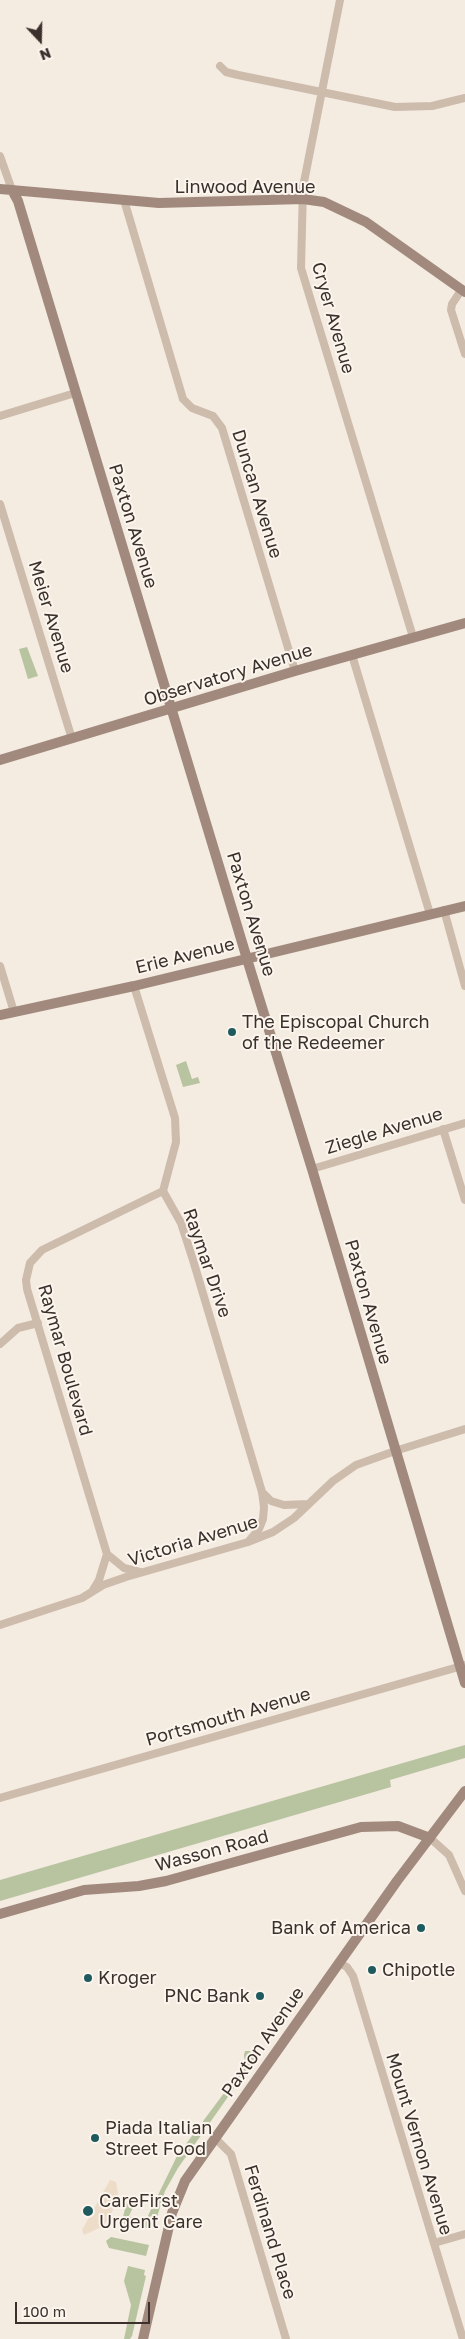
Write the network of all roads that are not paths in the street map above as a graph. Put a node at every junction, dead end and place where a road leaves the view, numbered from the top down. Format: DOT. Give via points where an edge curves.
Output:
graph roads {
  1 [pos="340,0"];
  2 [pos="220,66"];
  3 [pos="321,93"];
  4 [pos="465,98"];
  5 [pos="0,156"];
  6 [pos="0,189"];
  7 [pos="12,190"];
  8 [pos="303,199"];
  9 [pos="124,200"];
  10 [pos="463,290"];
  11 [pos="465,354"];
  12 [pos="76,393"];
  13 [pos="0,416"];
  14 [pos="0,504"];
  15 [pos="465,623"];
  16 [pos="414,637"];
  17 [pos="352,655"];
  18 [pos="295,671"];
  19 [pos="173,710"];
  20 [pos="72,739"];
  21 [pos="0,760"];
  22 [pos="465,906"];
  23 [pos="444,910"];
  24 [pos="430,914"];
  25 [pos="246,958"];
  26 [pos="0,966"];
  27 [pos="134,986"];
  28 [pos="465,986"];
  29 [pos="14,1012"];
  30 [pos="0,1015"];
  31 [pos="465,1123"];
  32 [pos="443,1129"];
  33 [pos="312,1169"];
  34 [pos="163,1191"];
  35 [pos="465,1200"];
  36 [pos="38,1323"];
  37 [pos="0,1344"];
  38 [pos="465,1429"];
  39 [pos="395,1450"];
  40 [pos="262,1492"];
  41 [pos="308,1504"];
  42 [pos="248,1542"];
  43 [pos="107,1554"];
  44 [pos="141,1573"];
  45 [pos="92,1591"];
  46 [pos="0,1625"];
  47 [pos="463,1665"];
  48 [pos="465,1683"];
  49 [pos="465,1790"];
  50 [pos="0,1798"];
  51 [pos="430,1838"];
  52 [pos="465,1891"];
  53 [pos="0,1914"];
  54 [pos="339,1962"];
  55 [pos="216,2139"];
  56 [pos="465,2234"];
  57 [pos="434,2244"];
  58 [pos="143,2339"];
  59 [pos="286,2339"];
  60 [pos="463,2339"];
  1 -- 3 [label="street, Cryer Avenue"];
  2 -- 3 [label="street" via="238,76"];
  3 -- 4 [label="street" via="411,108"];
  3 -- 8 [label="street, Cryer Avenue"];
  5 -- 7 [label="street, Paxton Avenue"];
  6 -- 7 [label="street, Linwood Avenue"];
  7 -- 9 [label="street, Linwood Avenue"];
  7 -- 12 [label="street, Paxton Avenue" via="18,200"];
  8 -- 9 [label="street, Linwood Avenue" via="159,203"];
  8 -- 10 [label="street, Linwood Avenue" via="324,202 353,214"];
  8 -- 16 [label="street, Cryer Avenue" via="301,268"];
  9 -- 18 [label="street, Duncan Avenue" via="184,399 192,408 213,416 222,428"];
  10 -- 11 [label="street" via="451,310"];
  12 -- 13 [label="street"];
  12 -- 19 [label="street, Paxton Avenue"];
  14 -- 20 [label="street, Meier Avenue"];
  15 -- 16 [label="street, Observatory Avenue"];
  16 -- 17 [label="street, Observatory Avenue"];
  17 -- 18 [label="street, Observatory Avenue"];
  17 -- 24 [label="street"];
  18 -- 19 [label="street, Observatory Avenue"];
  19 -- 20 [label="street, Observatory Avenue"];
  19 -- 25 [label="street, Paxton Avenue"];
  20 -- 21 [label="street, Observatory Avenue"];
  22 -- 23 [label="street, Erie Avenue"];
  23 -- 24 [label="street, Erie Avenue"];
  23 -- 28 [label="street"];
  24 -- 25 [label="street, Erie Avenue"];
  25 -- 27 [label="street, Erie Avenue"];
  25 -- 33 [label="street, Paxton Avenue"];
  26 -- 29 [label="street"];
  27 -- 29 [label="street, Erie Avenue"];
  27 -- 34 [label="street, Raymar Drive" via="175,1118 176,1142"];
  29 -- 30 [label="street, Erie Avenue"];
  31 -- 32 [label="street, Ziegle Avenue"];
  32 -- 33 [label="street, Ziegle Avenue"];
  32 -- 35 [label="street"];
  33 -- 39 [label="street, Paxton Avenue"];
  34 -- 36 [label="street, Raymar Boulevard" via="35,1256 26,1280"];
  34 -- 40 [label="street, Raymar Drive" via="180,1222 193,1260"];
  36 -- 37 [label="street" via="18,1328"];
  36 -- 43 [label="street, Raymar Boulevard"];
  38 -- 39 [label="street, Victoria Avenue"];
  39 -- 41 [label="street, Victoria Avenue" via="356,1465"];
  39 -- 47 [label="street, Paxton Avenue"];
  40 -- 41 [label="street" via="271,1501 284,1505"];
  40 -- 42 [label="street, Raymar Drive" via="264,1507 260,1528"];
  41 -- 42 [label="street, Victoria Avenue" via="273,1532"];
  42 -- 44 [label="street, Victoria Avenue"];
  43 -- 44 [label="street" via="124,1568"];
  43 -- 45 [label="street"];
  44 -- 45 [label="street, Victoria Avenue"];
  45 -- 46 [label="street, Victoria Avenue" via="46,1612"];
  47 -- 48 [label="street, Paxton Avenue"];
  47 -- 50 [label="street, Portsmouth Avenue"];
  49 -- 51 [label="street, Paxton Avenue"];
  51 -- 52 [label="street" via="448,1855"];
  51 -- 53 [label="street, Wasson Road" via="398,1826 361,1827 166,1881 84,1890"];
  51 -- 54 [label="street, Paxton Avenue"];
  54 -- 55 [label="street, Paxton Avenue"];
  54 -- 57 [label="street, Mount Vernon Avenue" via="353,1976"];
  55 -- 58 [label="street, Paxton Avenue" via="188,2176 172,2212"];
  55 -- 59 [label="street, Ferdinand Place" via="230,2154"];
  56 -- 57 [label="street"];
  57 -- 60 [label="street, Mount Vernon Avenue"];
}
